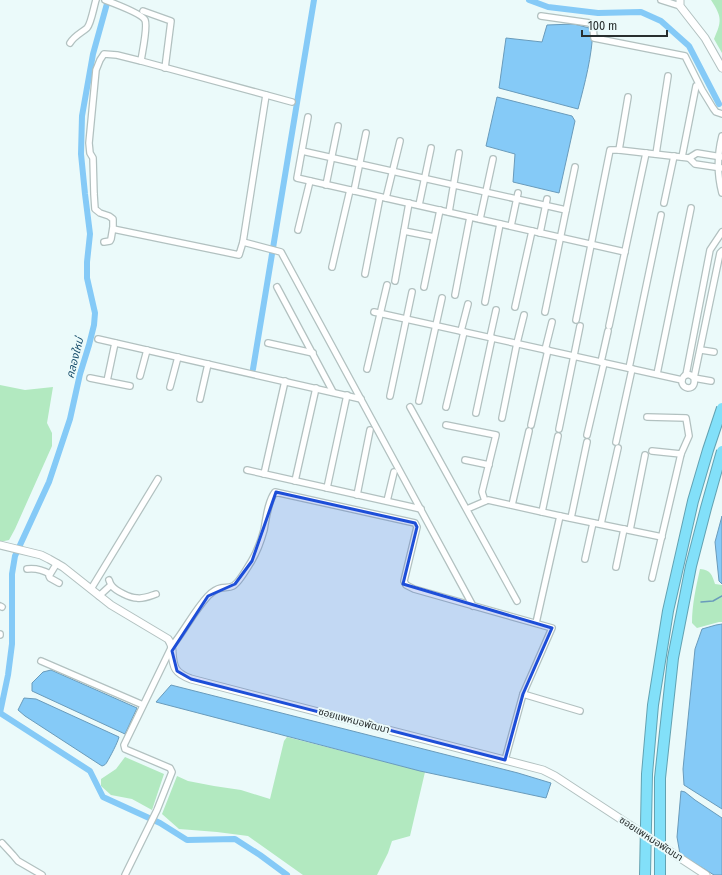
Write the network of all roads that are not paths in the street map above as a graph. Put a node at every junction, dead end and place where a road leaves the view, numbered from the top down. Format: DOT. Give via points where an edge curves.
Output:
graph roads {
  1 [pos="96,0"];
  2 [pos="105,0"];
  3 [pos="661,0"];
  4 [pos="680,3"];
  5 [pos="143,11"];
  6 [pos="541,16"];
  7 [pos="70,43"];
  8 [pos="141,61"];
  9 [pos="166,68"];
  10 [pos="722,68"];
  11 [pos="668,76"];
  12 [pos="696,86"];
  13 [pos="266,95"];
  14 [pos="628,97"];
  15 [pos="292,102"];
  16 [pos="722,114"];
  17 [pos="308,117"];
  18 [pos="338,126"];
  19 [pos="366,133"];
  20 [pos="722,136"];
  21 [pos="400,141"];
  22 [pos="431,148"];
  23 [pos="618,150"];
  24 [pos="302,151"];
  25 [pos="460,153"];
  26 [pos="646,153"];
  27 [pos="656,154"];
  28 [pos="674,156"];
  29 [pos="682,157"];
  30 [pos="720,157"];
  31 [pos="332,158"];
  32 [pos="688,158"];
  33 [pos="493,159"];
  34 [pos="359,164"];
  35 [pos="576,167"];
  36 [pos="720,168"];
  37 [pos="393,171"];
  38 [pos="425,178"];
  39 [pos="310,181"];
  40 [pos="326,185"];
  41 [pos="454,185"];
  42 [pos="352,190"];
  43 [pos="486,192"];
  44 [pos="518,193"];
  45 [pos="722,193"];
  46 [pos="380,197"];
  47 [pos="386,198"];
  48 [pos="516,199"];
  49 [pos="547,199"];
  50 [pos="409,203"];
  51 [pos="664,203"];
  52 [pos="419,206"];
  53 [pos="546,206"];
  54 [pos="691,208"];
  55 [pos="440,210"];
  56 [pos="566,210"];
  57 [pos="449,212"];
  58 [pos="661,215"];
  59 [pos="470,217"];
  60 [pos="480,219"];
  61 [pos="500,224"];
  62 [pos="511,226"];
  63 [pos="113,229"];
  64 [pos="298,230"];
  65 [pos="404,231"];
  66 [pos="532,231"];
  67 [pos="722,232"];
  68 [pos="540,233"];
  69 [pos="434,237"];
  70 [pos="561,238"];
  71 [pos="104,242"];
  72 [pos="243,242"];
  73 [pos="591,244"];
  74 [pos="710,250"];
  75 [pos="625,252"];
  76 [pos="721,254"];
  77 [pos="332,267"];
  78 [pos="365,274"];
  79 [pos="395,280"];
  80 [pos="387,285"];
  81 [pos="277,287"];
  82 [pos="424,287"];
  83 [pos="412,292"];
  84 [pos="702,293"];
  85 [pos="455,295"];
  86 [pos="712,295"];
  87 [pos="442,298"];
  88 [pos="485,302"];
  89 [pos="468,304"];
  90 [pos="515,307"];
  91 [pos="496,310"];
  92 [pos="374,312"];
  93 [pos="546,312"];
  94 [pos="380,313"];
  95 [pos="524,315"];
  96 [pos="406,319"];
  97 [pos="576,320"];
  98 [pos="552,322"];
  99 [pos="436,325"];
  100 [pos="580,326"];
  101 [pos="462,331"];
  102 [pos="694,334"];
  103 [pos="704,335"];
  104 [pos="98,338"];
  105 [pos="491,338"];
  106 [pos="115,343"];
  107 [pos="268,343"];
  108 [pos="517,343"];
  109 [pos="147,350"];
  110 [pos="546,350"];
  111 [pos="701,350"];
  112 [pos="714,352"];
  113 [pos="312,353"];
  114 [pos="574,356"];
  115 [pos="178,357"];
  116 [pos="602,362"];
  117 [pos="208,364"];
  118 [pos="631,368"];
  119 [pos="367,369"];
  120 [pos="657,374"];
  121 [pos="686,375"];
  122 [pos="140,376"];
  123 [pos="90,378"];
  124 [pos="694,378"];
  125 [pos="682,380"];
  126 [pos="107,381"];
  127 [pos="285,381"];
  128 [pos="711,381"];
  129 [pos="130,386"];
  130 [pos="170,387"];
  131 [pos="316,388"];
  132 [pos="333,392"];
  133 [pos="347,395"];
  134 [pos="390,396"];
  135 [pos="361,398"];
  136 [pos="200,399"];
  137 [pos="420,401"];
  138 [pos="410,407"];
  139 [pos="446,407"];
  140 [pos="722,408"];
  141 [pos="476,413"];
  142 [pos="647,416"];
  143 [pos="502,418"];
  144 [pos="446,425"];
  145 [pos="559,429"];
  146 [pos="370,430"];
  147 [pos="587,435"];
  148 [pos="558,436"];
  149 [pos="587,442"];
  150 [pos="616,442"];
  151 [pos="618,448"];
  152 [pos="652,451"];
  153 [pos="722,451"];
  154 [pos="681,454"];
  155 [pos="645,455"];
  156 [pos="465,460"];
  157 [pos="489,465"];
  158 [pos="247,470"];
  159 [pos="394,472"];
  160 [pos="264,474"];
  161 [pos="158,479"];
  162 [pos="295,481"];
  163 [pos="327,488"];
  164 [pos="357,495"];
  165 [pos="387,501"];
  166 [pos="485,501"];
  167 [pos="512,505"];
  168 [pos="421,509"];
  169 [pos="467,509"];
  170 [pos="542,512"];
  171 [pos="560,516"];
  172 [pos="571,518"];
  173 [pos="593,523"];
  174 [pos="601,524"];
  175 [pos="627,530"];
  176 [pos="662,537"];
  177 [pos="0,545"];
  178 [pos="585,559"];
  179 [pos="57,563"];
  180 [pos="616,566"];
  181 [pos="27,569"];
  182 [pos="50,574"];
  183 [pos="652,578"];
  184 [pos="59,583"];
  185 [pos="91,589"];
  186 [pos="156,594"];
  187 [pos="100,597"];
  188 [pos="518,601"];
  189 [pos="473,606"];
  190 [pos="536,623"];
  191 [pos="172,646"];
  192 [pos="41,661"];
  193 [pos="523,694"];
  194 [pos="143,705"];
  195 [pos="580,711"];
  196 [pos="505,760"];
  197 [pos="2,843"];
  198 [pos="42,875"];
  199 [pos="125,875"];
  200 [pos="645,875"];
  201 [pos="660,875"];
  202 [pos="706,875"];
  1 -- 7 [label="street" via="89,25"];
  2 -- 8 [label="street" via="144,19 146,29"];
  3 -- 4 [label="street"];
  4 -- 10 [label="street" via="705,38"];
  5 -- 9 [label="street" via="171,21"];
  6 -- 16 [label="street" via="590,24 594,26 594,38 685,56 713,108"];
  8 -- 9 [label="street"];
  8 -- 63 [label="street" via="104,54 96,70 89,143 93,158 95,209 113,219"];
  9 -- 13 [label="street"];
  11 -- 27 [label="street"];
  12 -- 29 [label="street"];
  13 -- 15 [label="street"];
  13 -- 72 [label="street"];
  14 -- 23 [label="street"];
  17 -- 24 [label="street"];
  18 -- 31 [label="street"];
  19 -- 34 [label="street"];
  20 -- 30 [label="street"];
  21 -- 37 [label="street"];
  22 -- 38 [label="street"];
  23 -- 26 [label="street"];
  23 -- 73 [label="street" via="610,150"];
  24 -- 31 [label="street"];
  24 -- 39 [label="street" via="297,178"];
  25 -- 41 [label="street"];
  26 -- 27 [label="street"];
  26 -- 75 [label="street"];
  27 -- 28 [label="street"];
  28 -- 29 [label="street"];
  28 -- 51 [label="street"];
  29 -- 32 [label="street"];
  30 -- 32 [label="street" via="697,153"];
  30 -- 36 [label="street"];
  31 -- 34 [label="street"];
  31 -- 40 [label="street"];
  32 -- 36 [label="street" via="695,164"];
  33 -- 43 [label="street"];
  34 -- 37 [label="street"];
  34 -- 42 [label="street"];
  35 -- 56 [label="street"];
  36 -- 45 [label="street"];
  37 -- 38 [label="street"];
  37 -- 47 [label="street"];
  38 -- 41 [label="street"];
  38 -- 52 [label="street"];
  39 -- 40 [label="street"];
  39 -- 64 [label="street"];
  40 -- 42 [label="street"];
  41 -- 43 [label="street"];
  41 -- 57 [label="street"];
  42 -- 46 [label="street"];
  42 -- 77 [label="street"];
  43 -- 48 [label="street"];
  43 -- 60 [label="street"];
  44 -- 48 [label="street"];
  46 -- 47 [label="street"];
  46 -- 78 [label="street"];
  47 -- 50 [label="street"];
  48 -- 53 [label="street"];
  48 -- 62 [label="street"];
  49 -- 53 [label="street"];
  50 -- 52 [label="street"];
  50 -- 65 [label="street"];
  52 -- 55 [label="street"];
  53 -- 56 [label="street"];
  53 -- 68 [label="street"];
  54 -- 120 [label="street"];
  55 -- 57 [label="street"];
  55 -- 69 [label="street"];
  56 -- 70 [label="street"];
  57 -- 59 [label="street"];
  58 -- 118 [label="street"];
  59 -- 60 [label="street"];
  59 -- 85 [label="street"];
  60 -- 61 [label="street"];
  61 -- 62 [label="street"];
  61 -- 88 [label="street"];
  62 -- 66 [label="street"];
  63 -- 71 [label="street" via="111,240"];
  63 -- 72 [label="street" via="239,255"];
  65 -- 69 [label="street"];
  65 -- 79 [label="street"];
  66 -- 68 [label="street"];
  66 -- 90 [label="street"];
  67 -- 74 [label="street"];
  68 -- 70 [label="street"];
  69 -- 82 [label="street"];
  70 -- 73 [label="street"];
  70 -- 93 [label="street"];
  72 -- 135 [label="street" via="281,252"];
  73 -- 75 [label="street"];
  73 -- 97 [label="street"];
  74 -- 76 [label="street"];
  74 -- 84 [label="street"];
  75 -- 116 [label="street"];
  76 -- 86 [label="street"];
  80 -- 94 [label="street"];
  81 -- 113 [label="street"];
  83 -- 96 [label="street"];
  84 -- 86 [label="street"];
  84 -- 102 [label="street"];
  86 -- 103 [label="street"];
  87 -- 99 [label="street"];
  89 -- 101 [label="street"];
  91 -- 105 [label="street"];
  92 -- 94 [label="street"];
  94 -- 96 [label="street"];
  94 -- 119 [label="street"];
  95 -- 108 [label="street"];
  96 -- 99 [label="street"];
  96 -- 134 [label="street"];
  98 -- 110 [label="street"];
  99 -- 101 [label="street"];
  99 -- 137 [label="street"];
  100 -- 114 [label="street"];
  101 -- 105 [label="street"];
  101 -- 139 [label="street"];
  102 -- 103 [label="street"];
  102 -- 121 [label="street"];
  103 -- 111 [label="street"];
  104 -- 106 [label="street"];
  105 -- 108 [label="street"];
  105 -- 141 [label="street"];
  106 -- 109 [label="street"];
  106 -- 126 [label="street"];
  107 -- 113 [label="street"];
  108 -- 110 [label="street"];
  108 -- 143 [label="street"];
  109 -- 115 [label="street"];
  109 -- 122 [label="street"];
  110 -- 114 [label="street"];
  110 -- 167 [label="street"];
  111 -- 112 [label="street"];
  111 -- 124 [label="street"];
  113 -- 132 [label="street"];
  114 -- 116 [label="street"];
  114 -- 145 [label="street"];
  115 -- 117 [label="street"];
  115 -- 130 [label="street"];
  116 -- 118 [label="street"];
  116 -- 147 [label="street"];
  117 -- 127 [label="street"];
  117 -- 136 [label="street"];
  118 -- 120 [label="street"];
  118 -- 150 [label="street"];
  120 -- 125 [label="street"];
  121 -- 124 [label="street"];
  121 -- 125 [label="street"];
  123 -- 126 [label="street"];
  124 -- 125 [label="street" via="694,385 688,388"];
  124 -- 128 [label="street"];
  126 -- 129 [label="street"];
  127 -- 131 [label="street"];
  127 -- 160 [label="street"];
  131 -- 132 [label="street"];
  131 -- 162 [label="street"];
  132 -- 133 [label="street"];
  133 -- 135 [label="street"];
  133 -- 163 [label="street"];
  135 -- 168 [label="street"];
  138 -- 169 [label="street"];
  140 -- 200 [label="highway, bridge" via="693,501 668,610 653,705 647,774"];
  142 -- 154 [label="street" via="686,418 689,436"];
  144 -- 157 [label="street" via="496,435"];
  146 -- 164 [label="street"];
  148 -- 170 [label="street"];
  149 -- 172 [label="street"];
  151 -- 174 [label="street"];
  152 -- 154 [label="street"];
  153 -- 201 [label="highway, bridge" via="691,566 673,658 660,778"];
  154 -- 176 [label="street"];
  155 -- 175 [label="street"];
  156 -- 157 [label="street"];
  157 -- 166 [label="street" via="482,492"];
  158 -- 160 [label="street"];
  159 -- 165 [label="street"];
  160 -- 162 [label="street"];
  161 -- 185 [label="street"];
  162 -- 163 [label="street"];
  163 -- 164 [label="street"];
  164 -- 165 [label="street"];
  165 -- 168 [label="street"];
  166 -- 167 [label="street"];
  166 -- 169 [label="street"];
  167 -- 170 [label="street"];
  168 -- 189 [label="street"];
  169 -- 188 [label="street"];
  170 -- 171 [label="street"];
  171 -- 172 [label="street"];
  171 -- 190 [label="street"];
  172 -- 173 [label="street"];
  173 -- 174 [label="street"];
  173 -- 178 [label="street"];
  174 -- 175 [label="street"];
  175 -- 176 [label="street"];
  175 -- 180 [label="street"];
  176 -- 183 [label="street"];
  177 -- 179 [label="street" via="41,554"];
  179 -- 182 [label="street"];
  179 -- 185 [label="street"];
  181 -- 182 [label="street" via="32,568"];
  182 -- 184 [label="street" via="50,578"];
  185 -- 187 [label="street"];
  186 -- 187 [label="street" via="144,598 131,597 115,589 110,582"];
  187 -- 191 [label="street" via="168,639"];
  189 -- 190 [label="street"];
  189 -- 191 [label="street" via="406,585 404,581 417,527 415,522 275,492 252,561 233,586 216,590 208,596"];
  190 -- 193 [label="street" via="552,628"];
  191 -- 194 [label="street"];
  191 -- 196 [label="street, ซอยแพหมอพัฒนา" via="177,671 191,679"];
  192 -- 194 [label="street"];
  193 -- 195 [label="street"];
  193 -- 196 [label="street"];
  194 -- 199 [label="street" via="124,746 125,749 170,768 172,773"];
  196 -- 202 [label="street, ซอยแพหมอพัฒนา" via="543,770 555,776"];
  197 -- 198 [label="street" via="18,861"];
}
